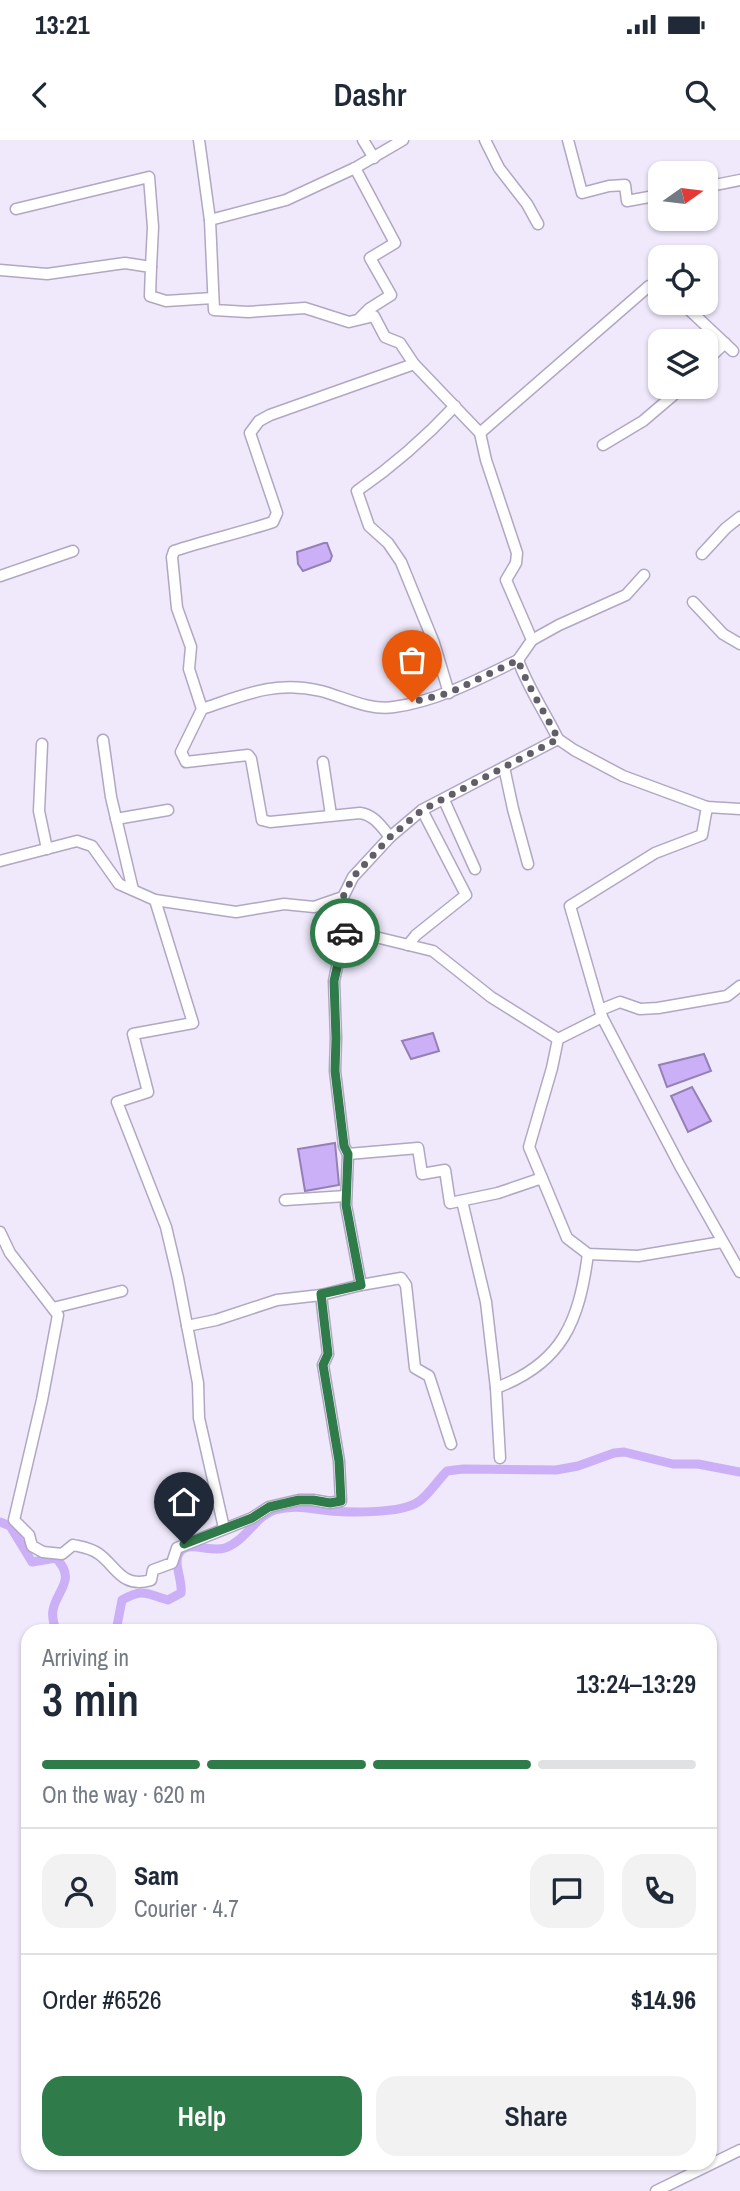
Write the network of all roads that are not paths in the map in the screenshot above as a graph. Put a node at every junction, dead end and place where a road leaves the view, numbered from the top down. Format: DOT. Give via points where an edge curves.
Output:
graph roads {
  1 [pos="199,140"];
  2 [pos="363,140"];
  3 [pos="403,140"];
  4 [pos="485,140"];
  5 [pos="568,140"];
  6 [pos="374,158"];
  7 [pos="355,168"];
  8 [pos="740,180"];
  9 [pos="718,184"];
  10 [pos="648,197"];
  11 [pos="16,209"];
  12 [pos="210,220"];
  13 [pos="538,224"];
  14 [pos="151,267"];
  15 [pos="0,270"];
  16 [pos="648,287"];
  17 [pos="214,298"];
  18 [pos="695,315"];
  19 [pos="359,320"];
  20 [pos="725,342"];
  21 [pos="718,349"];
  22 [pos="733,351"];
  23 [pos="414,364"];
  24 [pos="669,399"];
  25 [pos="455,406"];
  26 [pos="480,432"];
  27 [pos="603,445"];
  28 [pos="740,517"];
  29 [pos="73,551"];
  30 [pos="702,554"];
  31 [pos="644,575"];
  32 [pos="0,576"];
  33 [pos="693,602"];
  34 [pos="532,640"];
  35 [pos="740,645"];
  36 [pos="518,660"];
  37 [pos="449,693"];
  38 [pos="202,709"];
  39 [pos="558,739"];
  40 [pos="103,740"];
  41 [pos="42,744"];
  42 [pos="323,762"];
  43 [pos="504,767"];
  44 [pos="444,800"];
  45 [pos="707,807"];
  46 [pos="740,809"];
  47 [pos="168,810"];
  48 [pos="422,810"];
  49 [pos="331,816"];
  50 [pos="116,819"];
  51 [pos="390,837"];
  52 [pos="47,849"];
  53 [pos="0,861"];
  54 [pos="528,864"];
  55 [pos="475,869"];
  56 [pos="133,890"];
  57 [pos="343,897"];
  58 [pos="155,900"];
  59 [pos="346,925"];
  60 [pos="408,946"];
  61 [pos="740,986"];
  62 [pos="601,1013"];
  63 [pos="558,1039"];
  64 [pos="348,1154"];
  65 [pos="542,1178"];
  66 [pos="346,1196"];
  67 [pos="285,1200"];
  68 [pos="463,1202"];
  69 [pos="0,1232"];
  70 [pos="722,1242"];
  71 [pos="588,1254"];
  72 [pos="740,1272"];
  73 [pos="361,1285"];
  74 [pos="122,1291"];
  75 [pos="321,1294"];
  76 [pos="53,1308"];
  77 [pos="187,1326"];
  78 [pos="496,1388"];
  79 [pos="451,1444"];
  80 [pos="499,1458"];
  81 [pos="224,1528"];
  82 [pos="740,2150"];
  83 [pos="717,2161"];
  84 [pos="699,2170"];
  85 [pos="656,2191"];
  1 -- 12 [label="street"];
  2 -- 6 [label="street"];
  3 -- 6 [label="street"];
  4 -- 13 [label="street"];
  5 -- 10 [label="street" via="582,193 625,185 627,201"];
  6 -- 7 [label="street"];
  7 -- 12 [label="street" via="286,200"];
  7 -- 19 [label="street" via="395,243 370,258 391,295"];
  8 -- 9 [label="street"];
  11 -- 14 [label="street" via="149,177"];
  12 -- 17 [label="street"];
  14 -- 15 [label="street" via="125,263 47,274"];
  14 -- 17 [label="street" via="150,296 166,301"];
  16 -- 26 [label="street"];
  17 -- 19 [label="street" via="214,310 305,308 349,322"];
  18 -- 20 [label="street"];
  19 -- 23 [label="street" via="374,316 385,337 400,343"];
  20 -- 21 [label="street"];
  20 -- 22 [label="street"];
  23 -- 25 [label="street"];
  23 -- 38 [label="street" via="259,421 250,433 277,513 273,522 174,551 177,608 191,647 189,669"];
  24 -- 27 [label="street"];
  25 -- 26 [label="street"];
  25 -- 37 [label="street" via="390,469 357,491 369,526 401,562"];
  26 -- 34 [label="street" via="517,553 506,580"];
  28 -- 30 [label="street"];
  29 -- 32 [label="street"];
  31 -- 34 [label="street" via="626,595"];
  33 -- 35 [label="street"];
  34 -- 36 [label="street"];
  36 -- 37 [label="street"];
  36 -- 39 [label="street"];
  37 -- 38 [label="street" via="392,708 355,703 321,691 269,687"];
  38 -- 49 [label="street" via="181,752 186,762 248,755 262,820"];
  39 -- 43 [label="street"];
  39 -- 45 [label="street" via="623,776"];
  40 -- 50 [label="street"];
  41 -- 52 [label="street" via="39,811"];
  42 -- 49 [label="street"];
  43 -- 44 [label="street"];
  43 -- 54 [label="street"];
  44 -- 48 [label="street"];
  44 -- 55 [label="street"];
  45 -- 46 [label="street"];
  45 -- 62 [label="street" via="702,835 655,853 570,906"];
  47 -- 50 [label="street"];
  48 -- 51 [label="street"];
  48 -- 60 [label="street" via="466,895"];
  49 -- 51 [label="street" via="368,814"];
  50 -- 56 [label="street"];
  51 -- 57 [label="street" via="353,877"];
  52 -- 53 [label="street"];
  52 -- 56 [label="street" via="77,841 92,846 119,884"];
  56 -- 58 [label="street"];
  57 -- 58 [label="street" via="314,907 284,904 236,912"];
  57 -- 59 [label="street"];
  58 -- 77 [label="street" via="193,1023 133,1034 148,1092 117,1102 166,1227"];
  59 -- 60 [label="street" via="358,934"];
  59 -- 64 [label="street" via="334,981 335,1071"];
  60 -- 63 [label="street" via="433,951 491,997"];
  61 -- 62 [label="street" via="727,996 658,1008 640,1009 620,1002"];
  62 -- 63 [label="street"];
  62 -- 70 [label="street"];
  63 -- 65 [label="street" via="528,1147"];
  64 -- 66 [label="street"];
  64 -- 68 [label="street" via="418,1148 422,1174 445,1170 450,1203"];
  65 -- 68 [label="street"];
  65 -- 71 [label="street" via="567,1238"];
  66 -- 67 [label="street"];
  66 -- 73 [label="street"];
  68 -- 78 [label="street" via="486,1302"];
  69 -- 76 [label="street" via="10,1253"];
  70 -- 71 [label="street" via="638,1256"];
  70 -- 72 [label="street"];
  71 -- 78 [label="street" via="584,1288 559,1346 521,1379"];
  73 -- 75 [label="street"];
  73 -- 79 [label="street" via="401,1278 406,1285 415,1368 429,1376"];
  74 -- 76 [label="street"];
  75 -- 77 [label="street" via="277,1300"];
  75 -- 81 [label="street" via="328,1354 323,1365 341,1501 281,1504"];
  76 -- 81 [label="street" via="58,1315 14,1520 29,1535 32,1546 62,1554 73,1545 85,1547 102,1556 115,1572 144,1582 150,1580 153,1570 172,1563 177,1548"];
  77 -- 81 [label="street" via="198,1383 199,1418"];
  78 -- 80 [label="street"];
  82 -- 83 [label="street"];
  84 -- 85 [label="street"];
}
